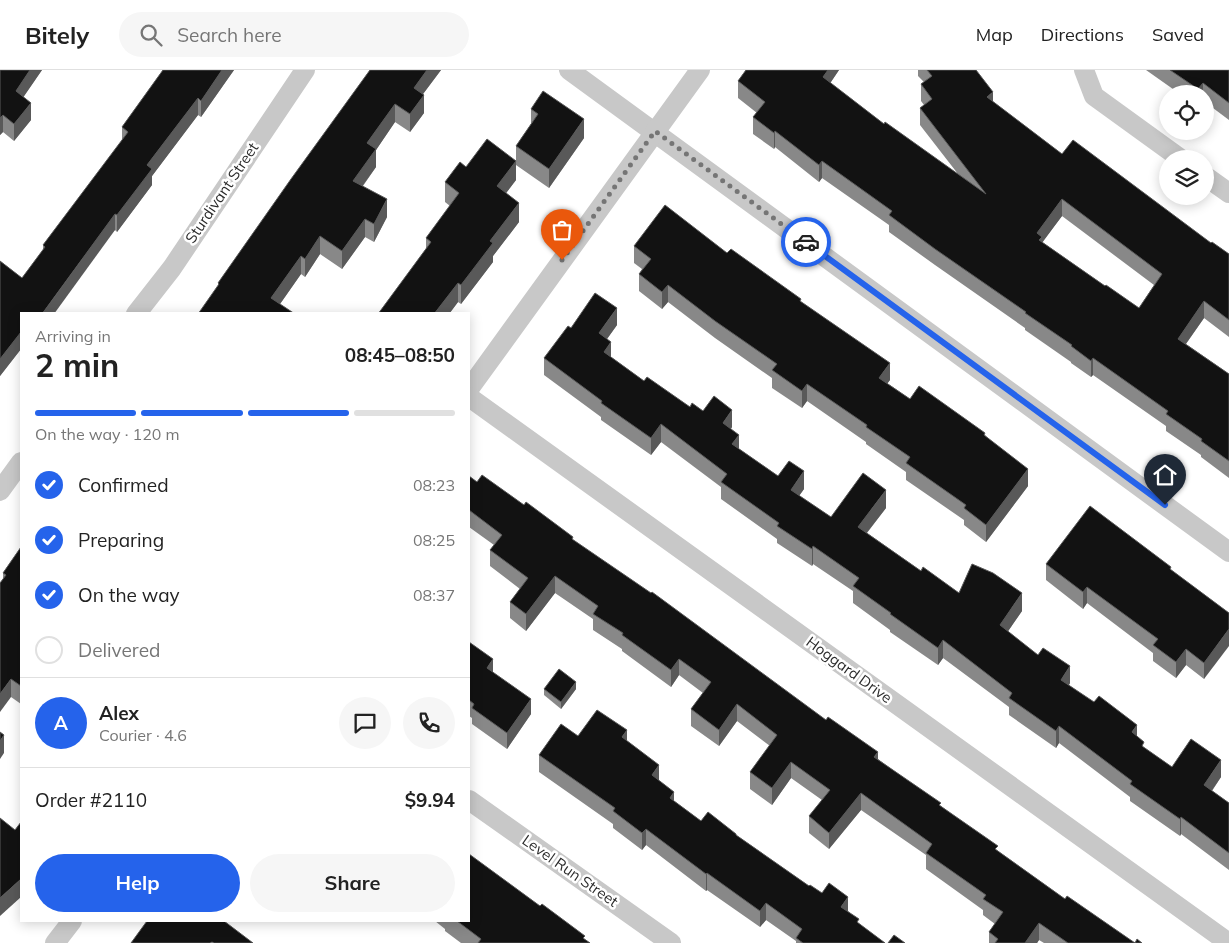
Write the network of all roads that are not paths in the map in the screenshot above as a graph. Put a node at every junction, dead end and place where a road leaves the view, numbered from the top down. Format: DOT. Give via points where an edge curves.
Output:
graph roads {
  1 [pos="305,70"];
  2 [pos="569,70"];
  3 [pos="700,70"];
  4 [pos="1084,70"];
  5 [pos="655,131"];
  6 [pos="1169,150"];
  7 [pos="1214,182"];
  8 [pos="1229,193"];
  9 [pos="138,312"];
  10 [pos="470,388"];
  11 [pos="470,398"];
  12 [pos="20,463"];
  13 [pos="0,491"];
  14 [pos="1229,552"];
  15 [pos="470,801"];
  16 [pos="71,922"];
  17 [pos="1229,942"];
  18 [pos="55,943"];
  19 [pos="671,943"];
  1 -- 9 [label="street, Sturdivant Street" via="172,268"];
  2 -- 5 [label="street"];
  3 -- 5 [label="street"];
  4 -- 6 [label="street" via="1094,96"];
  5 -- 10 [label="street"];
  5 -- 14 [label="street"];
  7 -- 8 [label="street"];
  11 -- 17 [label="street, Hoggard Drive"];
  12 -- 13 [label="street"];
  15 -- 19 [label="street, Level Run Street"];
  16 -- 18 [label="street"];
}
